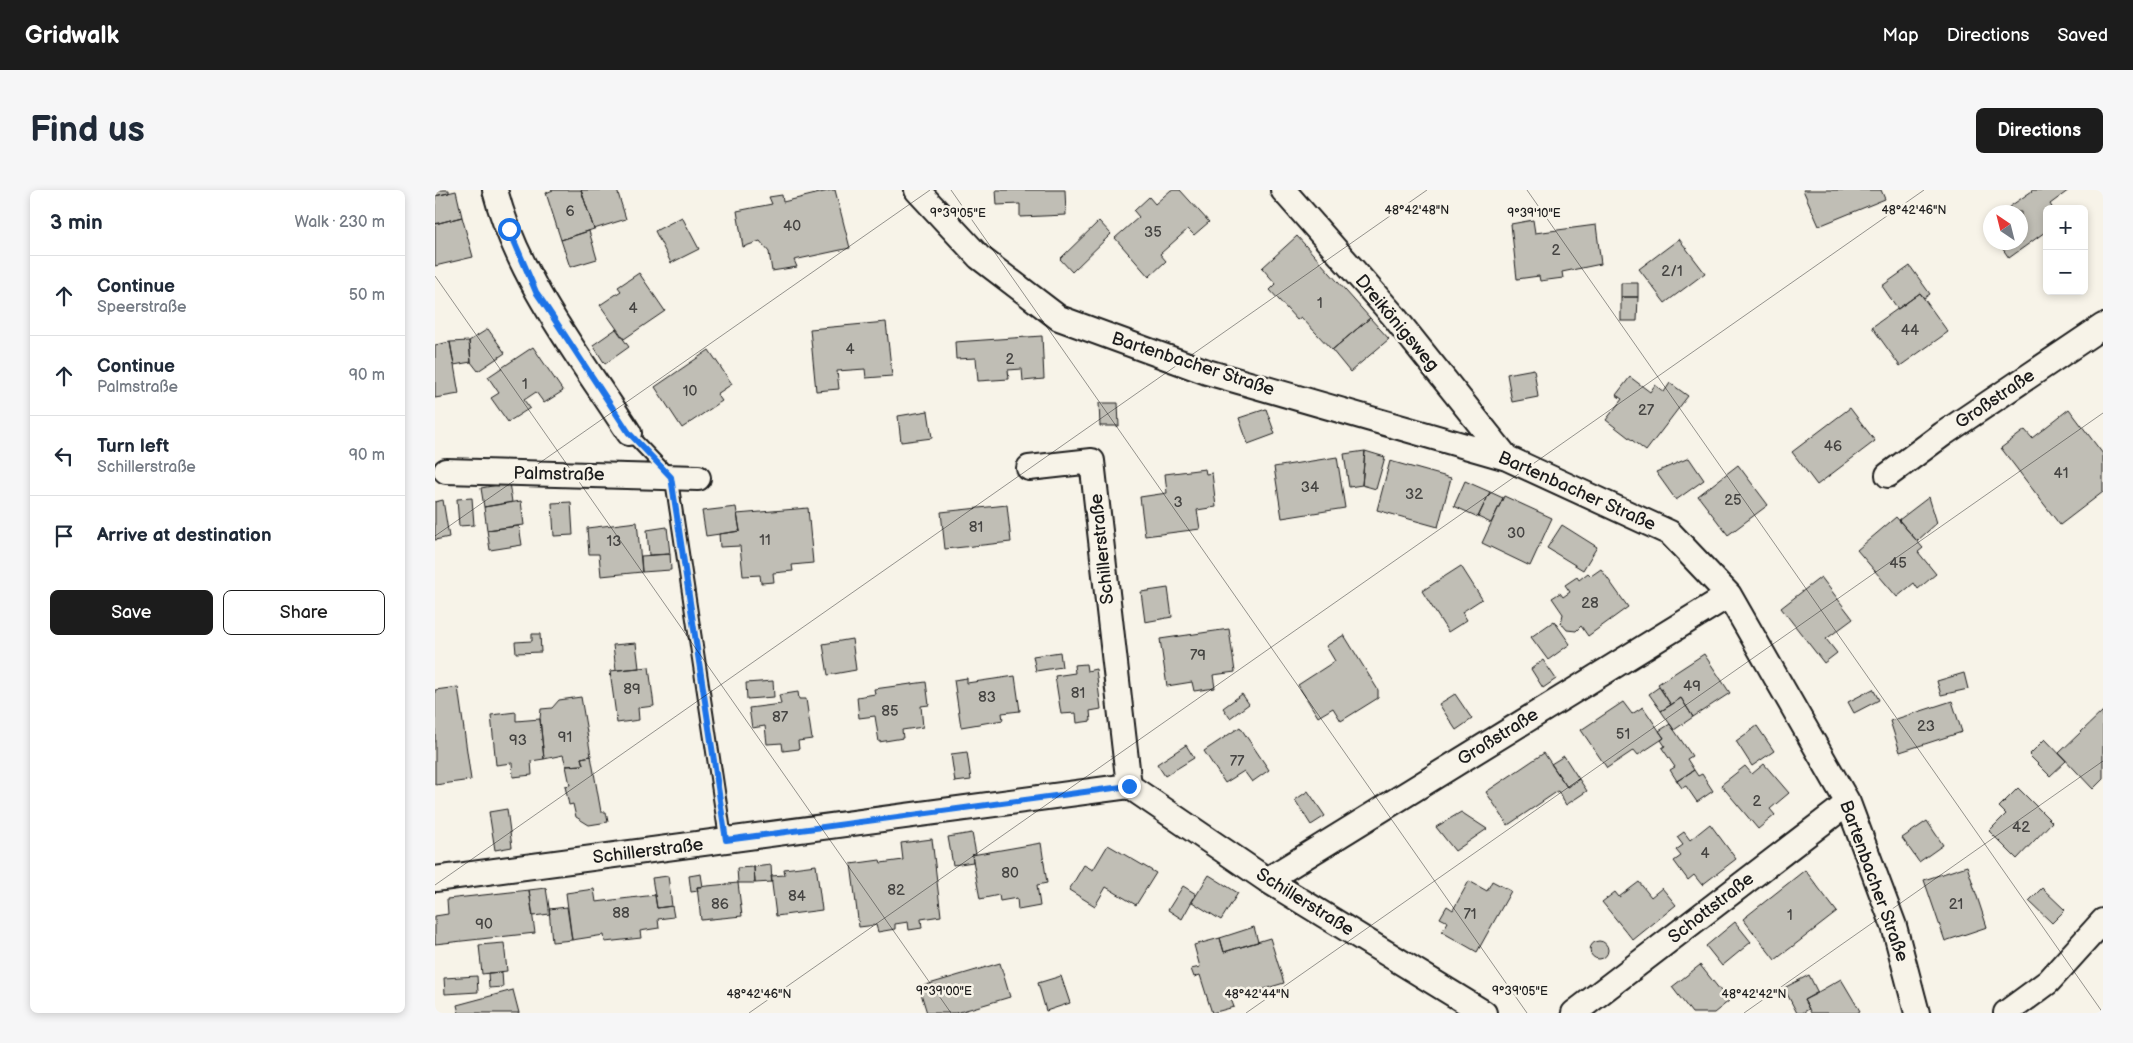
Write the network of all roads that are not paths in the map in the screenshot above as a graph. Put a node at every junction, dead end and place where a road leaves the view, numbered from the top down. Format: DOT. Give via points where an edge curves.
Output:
graph roads {
  1 [pos="495,190"];
  2 [pos="917,190"];
  3 [pos="1283,190"];
  4 [pos="2103,326"];
  5 [pos="629,433"];
  6 [pos="1507,458"];
  7 [pos="1029,468"];
  8 [pos="446,472"];
  9 [pos="1888,475"];
  10 [pos="671,477"];
  11 [pos="698,478"];
  12 [pos="1729,595"];
  13 [pos="1129,786"];
  14 [pos="1848,803"];
  15 [pos="726,840"];
  16 [pos="435,879"];
  17 [pos="1267,880"];
  18 [pos="2103,921"];
  19 [pos="1484,1013"];
  20 [pos="1574,1013"];
  21 [pos="1917,1013"];
  22 [pos="2006,1013"];
  1 -- 5 [label="street" via="536,292"];
  2 -- 6 [label="street, Bartenbacher Straße" via="979,257 1059,318 1207,372"];
  3 -- 6 [label="street, Dreikönigsweg" via="1392,314"];
  4 -- 9 [label="street, Großstraße"];
  5 -- 10 [label="lane"];
  6 -- 12 [label="street, Bartenbacher Straße" via="1670,533"];
  7 -- 13 [label="street, Schillerstraße" via="1093,462"];
  8 -- 10 [label="street, Palmstraße"];
  10 -- 11 [label="street, Palmstraße"];
  10 -- 15 [label="lane"];
  12 -- 14 [label="street, Bartenbacher Straße"];
  12 -- 17 [label="street, Großstraße"];
  13 -- 15 [label="street, Schillerstraße"];
  13 -- 17 [label="street, Schillerstraße"];
  14 -- 20 [label="street, Schottstraße"];
  14 -- 21 [label="street, Bartenbacher Straße" via="1894,926"];
  15 -- 16 [label="street, Schillerstraße"];
  17 -- 19 [label="street, Schillerstraße"];
  18 -- 22 [label="street" via="2048,982"];
}
